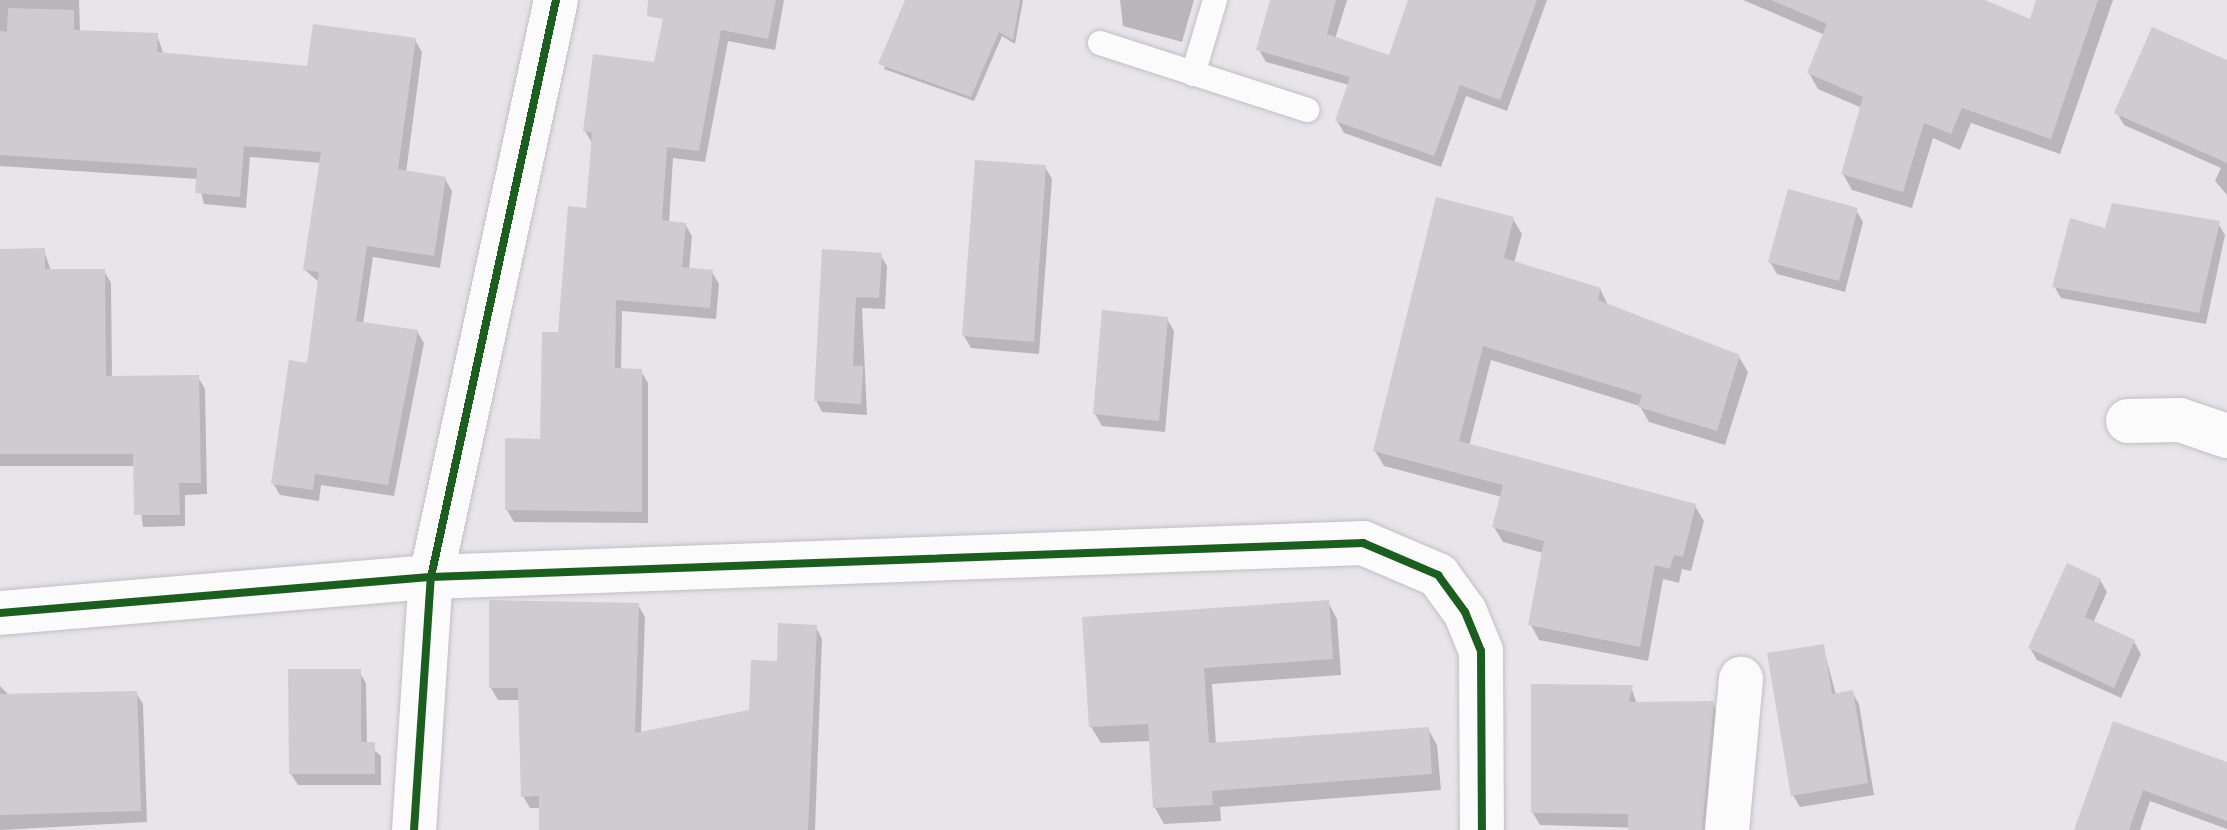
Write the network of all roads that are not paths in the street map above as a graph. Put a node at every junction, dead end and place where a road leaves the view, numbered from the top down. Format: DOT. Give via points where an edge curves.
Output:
graph roads {
  1 [pos="556,0"];
  2 [pos="1215,0"];
  3 [pos="1100,43"];
  4 [pos="1193,74"];
  5 [pos="1307,110"];
  6 [pos="2128,421"];
  7 [pos="2227,436"];
  8 [pos="431,577"];
  9 [pos="0,613"];
  10 [pos="1741,679"];
  11 [pos="414,830"];
  12 [pos="1482,830"];
  13 [pos="1727,830"];
  1 -- 8 [label="street"];
  2 -- 4 [label="lane"];
  3 -- 4 [label="lane"];
  4 -- 5 [label="lane"];
  6 -- 7 [label="street" via="2180,420"];
  8 -- 9 [label="street"];
  8 -- 11 [label="street"];
  8 -- 12 [label="street" via="1363,543 1438,575 1465,612 1481,651"];
  10 -- 13 [label="street"];
}
